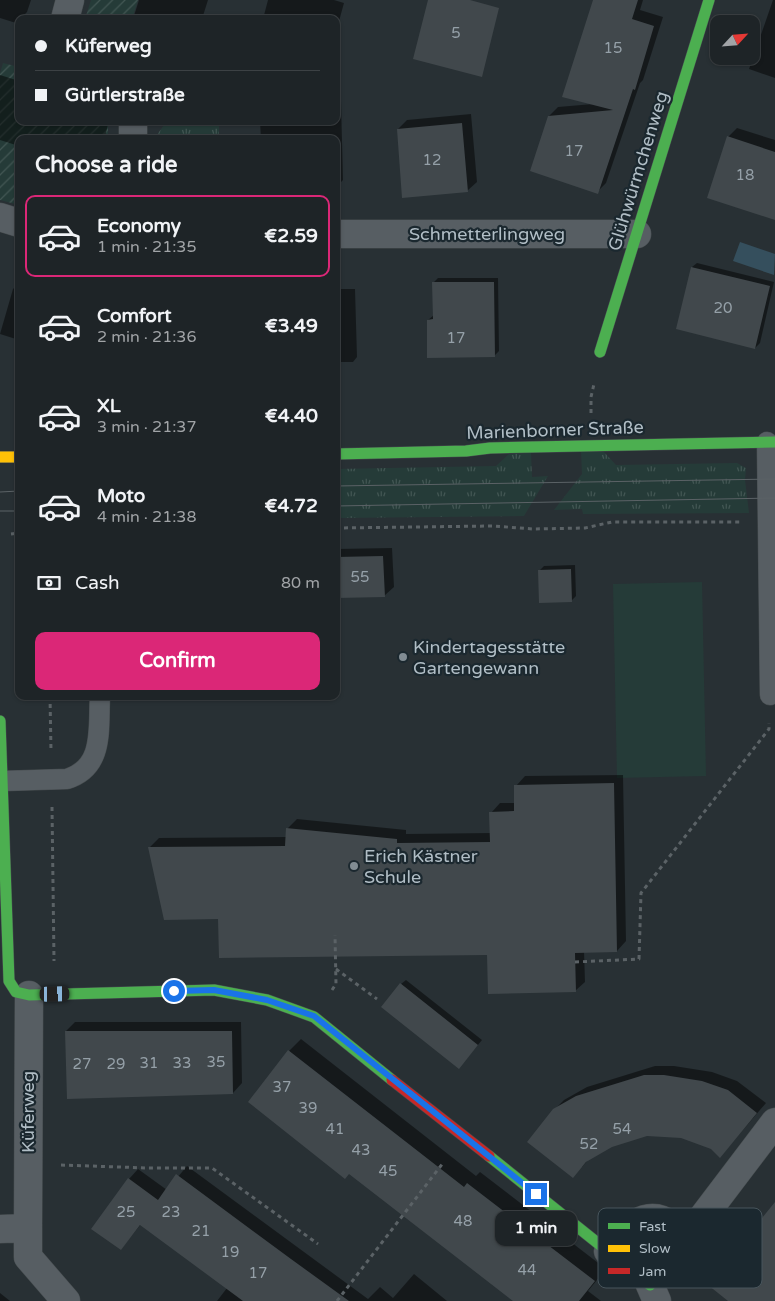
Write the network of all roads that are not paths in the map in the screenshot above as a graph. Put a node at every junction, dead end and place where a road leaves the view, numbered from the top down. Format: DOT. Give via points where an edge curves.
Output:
graph roads {
  1 [pos="70,0"];
  2 [pos="709,0"];
  3 [pos="66,15"];
  4 [pos="0,217"];
  5 [pos="15,222"];
  6 [pos="340,234"];
  7 [pos="637,234"];
  8 [pos="600,352"];
  9 [pos="771,442"];
  10 [pos="340,454"];
  11 [pos="15,457"];
  12 [pos="0,458"];
  13 [pos="770,695"];
  14 [pos="100,700"];
  15 [pos="0,722"];
  16 [pos="1,781"];
  17 [pos="42,995"];
  18 [pos="775,1122"];
  19 [pos="710,1208"];
  20 [pos="28,1228"];
  21 [pos="0,1229"];
  22 [pos="598,1243"];
  23 [pos="66,1301"];
  1 -- 3 [label="street"];
  2 -- 7 [label="street, Glühwürmchenweg"];
  4 -- 5 [label="street"];
  6 -- 7 [label="street, Schmetterlingweg"];
  7 -- 8 [label="street, Glühwürmchenweg"];
  9 -- 10 [label="street, Marienborner Straße"];
  9 -- 13 [label="lane"];
  11 -- 12 [label="street"];
  14 -- 16 [label="lane" via="97,752 83,771 67,779"];
  15 -- 16 [label="street"];
  16 -- 17 [label="street" via="9,981 20,995"];
  17 -- 20 [label="street, Küferweg" via="28,1163"];
  17 -- 22 [label="street" via="214,990 267,1000 314,1016"];
  18 -- 19 [label="street"];
  20 -- 21 [label="street"];
  20 -- 23 [label="street, Küferweg" via="28,1257"];
}
